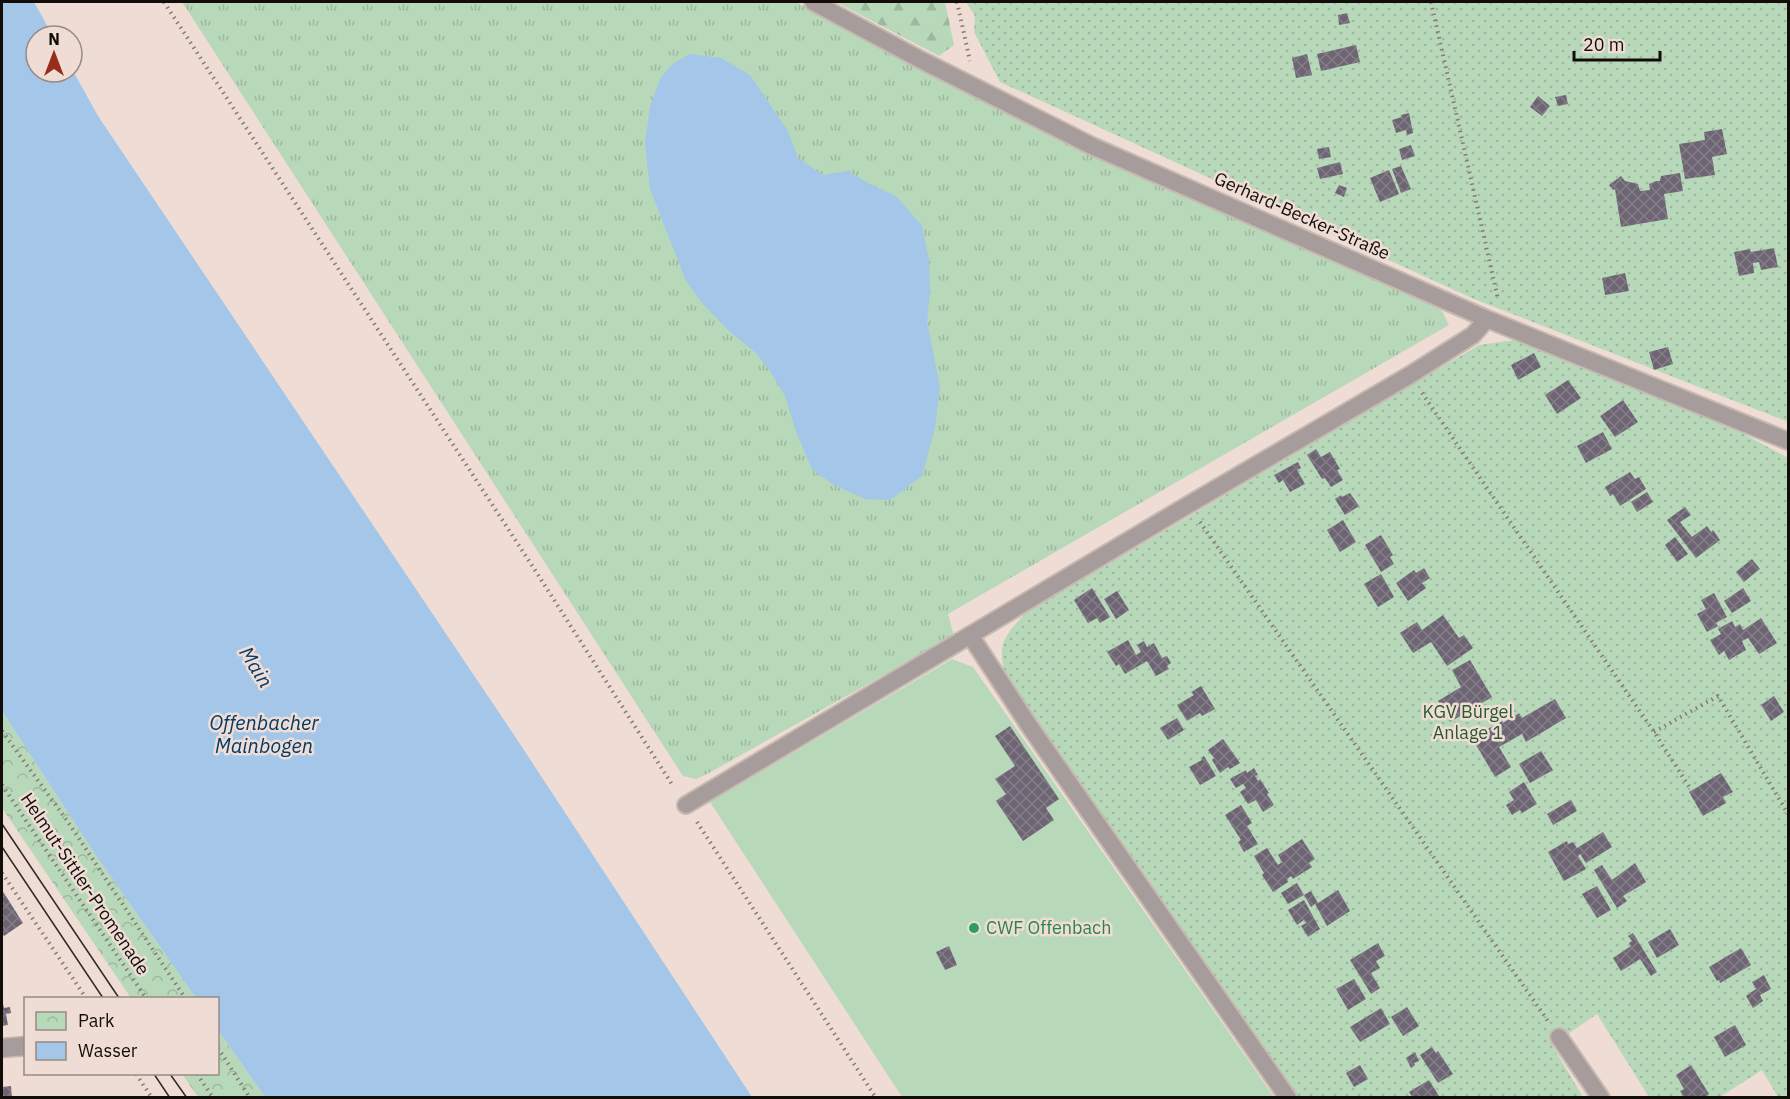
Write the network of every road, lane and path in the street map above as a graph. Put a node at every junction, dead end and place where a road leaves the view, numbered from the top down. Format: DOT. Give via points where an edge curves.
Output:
graph roads {
  1 [pos="164,2"];
  2 [pos="813,2"];
  3 [pos="957,2"];
  4 [pos="1431,2"];
  5 [pos="966,82"];
  6 [pos="1487,319"];
  7 [pos="1410,375"];
  8 [pos="1788,441"];
  9 [pos="1188,505"];
  10 [pos="970,635"];
  11 [pos="2,731"];
  12 [pos="1654,732"];
  13 [pos="2,785"];
  14 [pos="1690,788"];
  15 [pos="686,805"];
  16 [pos="1788,813"];
  17 [pos="2,873"];
  18 [pos="85,997"];
  19 [pos="146,997"];
  20 [pos="184,997"];
  21 [pos="1559,1037"];
  22 [pos="24,1046"];
  23 [pos="2,1048"];
  24 [pos="219,1050"];
  25 [pos="137,1075"];
  26 [pos="198,1075"];
  27 [pos="152,1098"];
  28 [pos="213,1098"];
  29 [pos="250,1098"];
  30 [pos="876,1098"];
  31 [pos="1288,1098"];
  32 [pos="1601,1098"];
  1 -- 15 [label="path"];
  2 -- 5 [label="lane, Gerhard-Becker-Straße"];
  3 -- 5 [label="path" via="970,60"];
  4 -- 6 [label="path" via="1499,305"];
  5 -- 6 [label="lane, Gerhard-Becker-Straße" via="1092,146"];
  6 -- 7 [label="lane" via="1473,335"];
  6 -- 8 [label="lane, Gerhard-Becker-Straße"];
  7 -- 9 [label="lane"];
  7 -- 12 [label="path"];
  9 -- 10 [label="lane"];
  9 -- 21 [label="path"];
  10 -- 15 [label="lane"];
  10 -- 31 [label="lane"];
  11 -- 20 [label="path" via="68,822"];
  12 -- 14 [label="path"];
  12 -- 16 [label="path" via="1718,696"];
  13 -- 19 [label="path, Helmut-Sittler-Promenade"];
  15 -- 30 [label="path"];
  17 -- 18 [label="path"];
  21 -- 32 [label="lane"];
  22 -- 23 [label="street"];
  24 -- 29 [label="path"];
  25 -- 27 [label="path"];
  26 -- 28 [label="path"];
}
